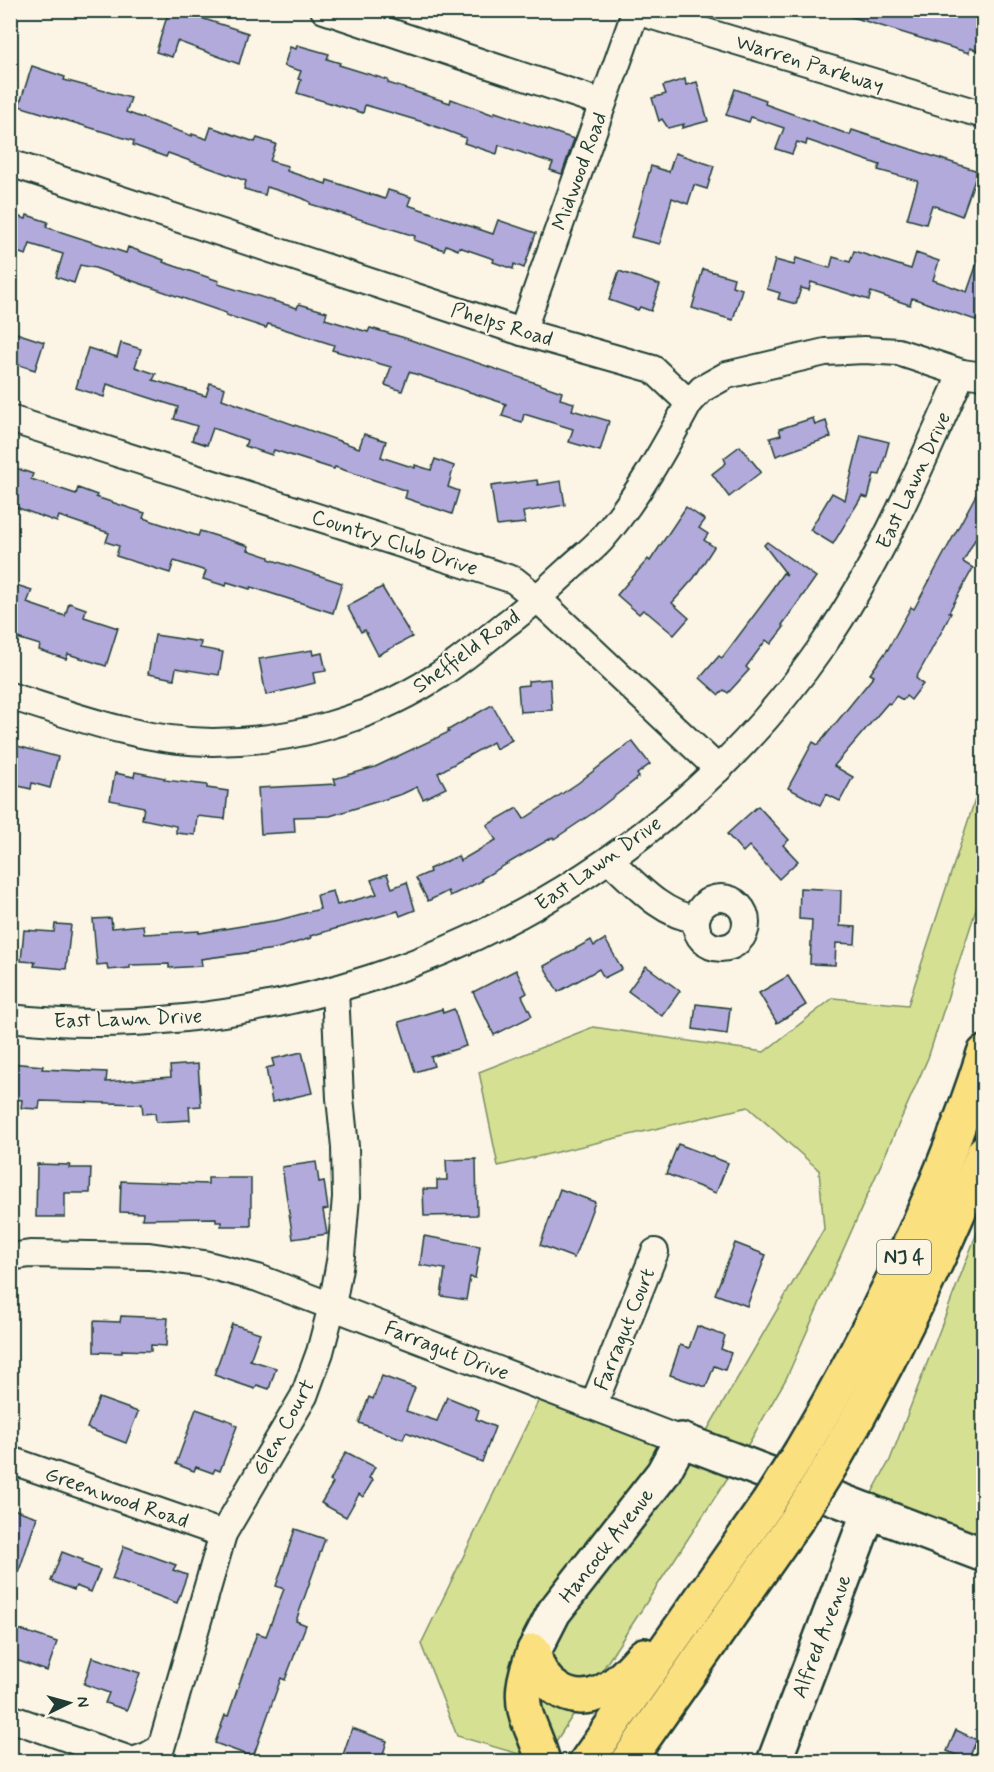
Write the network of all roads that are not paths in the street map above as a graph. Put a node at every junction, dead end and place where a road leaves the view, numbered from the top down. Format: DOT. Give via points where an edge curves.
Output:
graph roads {
  1 [pos="324,10"];
  2 [pos="636,11"];
  3 [pos="350,14"];
  4 [pos="603,103"];
  5 [pos="984,115"];
  6 [pos="10,163"];
  7 [pos="522,332"];
  8 [pos="977,373"];
  9 [pos="689,403"];
  10 [pos="10,419"];
  11 [pos="538,598"];
  12 [pos="10,696"];
  13 [pos="718,769"];
  14 [pos="609,860"];
  15 [pos="695,919"];
  16 [pos="335,990"];
  17 [pos="10,1018"];
  18 [pos="984,1053"];
  19 [pos="984,1152"];
  20 [pos="655,1252"];
  21 [pos="10,1257"];
  22 [pos="332,1306"];
  23 [pos="593,1406"];
  24 [pos="681,1440"];
  25 [pos="10,1460"];
  26 [pos="869,1511"];
  27 [pos="223,1534"];
  28 [pos="984,1554"];
  29 [pos="714,1582"];
  30 [pos="534,1651"];
  31 [pos="10,1718"];
  32 [pos="133,1761"];
  33 [pos="543,1761"];
  34 [pos="586,1761"];
  35 [pos="627,1761"];
  36 [pos="774,1761"];
  1 -- 3 [label="street"];
  2 -- 4 [label="street, Midwood Road"];
  2 -- 5 [label="street, Warren Parkway"];
  3 -- 4 [label="street"];
  4 -- 7 [label="street, Midwood Road"];
  6 -- 7 [label="street, Phelps Road"];
  7 -- 9 [label="street, Phelps Road" via="653,369"];
  8 -- 9 [label="street" via="898,352 825,352 727,375 702,389"];
  8 -- 13 [label="street, East Lawn Drive" via="856,595 822,647"];
  9 -- 11 [label="street, Sheffield Road" via="651,472 623,512 599,542"];
  10 -- 11 [label="street, Country Club Drive" via="514,580"];
  11 -- 12 [label="street, Sheffield Road" via="433,679 357,717 310,731 213,742 164,739 115,729"];
  11 -- 13 [label="street, Country Club Drive"];
  13 -- 14 [label="street, East Lawn Drive"];
  14 -- 15 [label="street" via="664,909"];
  14 -- 16 [label="street, East Lawn Drive" via="498,927 442,953"];
  16 -- 17 [label="street, East Lawn Drive" via="230,1013 158,1021 96,1023"];
  16 -- 22 [label="street, Glen Court" via="346,1197"];
  18 -- 29 [label="highway, NJ 4, bridge" via="920,1223 853,1360 801,1451"];
  19 -- 35 [label="highway, NJ 4, bridge" via="910,1320 831,1465"];
  20 -- 23 [label="street, Farragut Court"];
  21 -- 22 [label="street, Farragut Drive" via="160,1257 258,1278"];
  22 -- 23 [label="street, Farragut Drive"];
  22 -- 27 [label="street, Glen Court" via="304,1396"];
  23 -- 24 [label="street, Farragut Drive"];
  24 -- 26 [label="street, Farragut Drive"];
  24 -- 30 [label="street, Hancock Avenue" via="663,1473 554,1612"];
  25 -- 27 [label="street, Greenwood Road"];
  26 -- 28 [label="street, Farragut Drive"];
  26 -- 36 [label="street, Alfred Avenue"];
  27 -- 32 [label="street, Glen Court" via="160,1748"];
  29 -- 30 [label="highway" via="624,1675 601,1693 583,1697 557,1690 538,1669"];
  29 -- 34 [label="highway, NJ 4"];
  30 -- 33 [label="highway" via="522,1693 525,1713"];
  31 -- 32 [label="street"];
}
